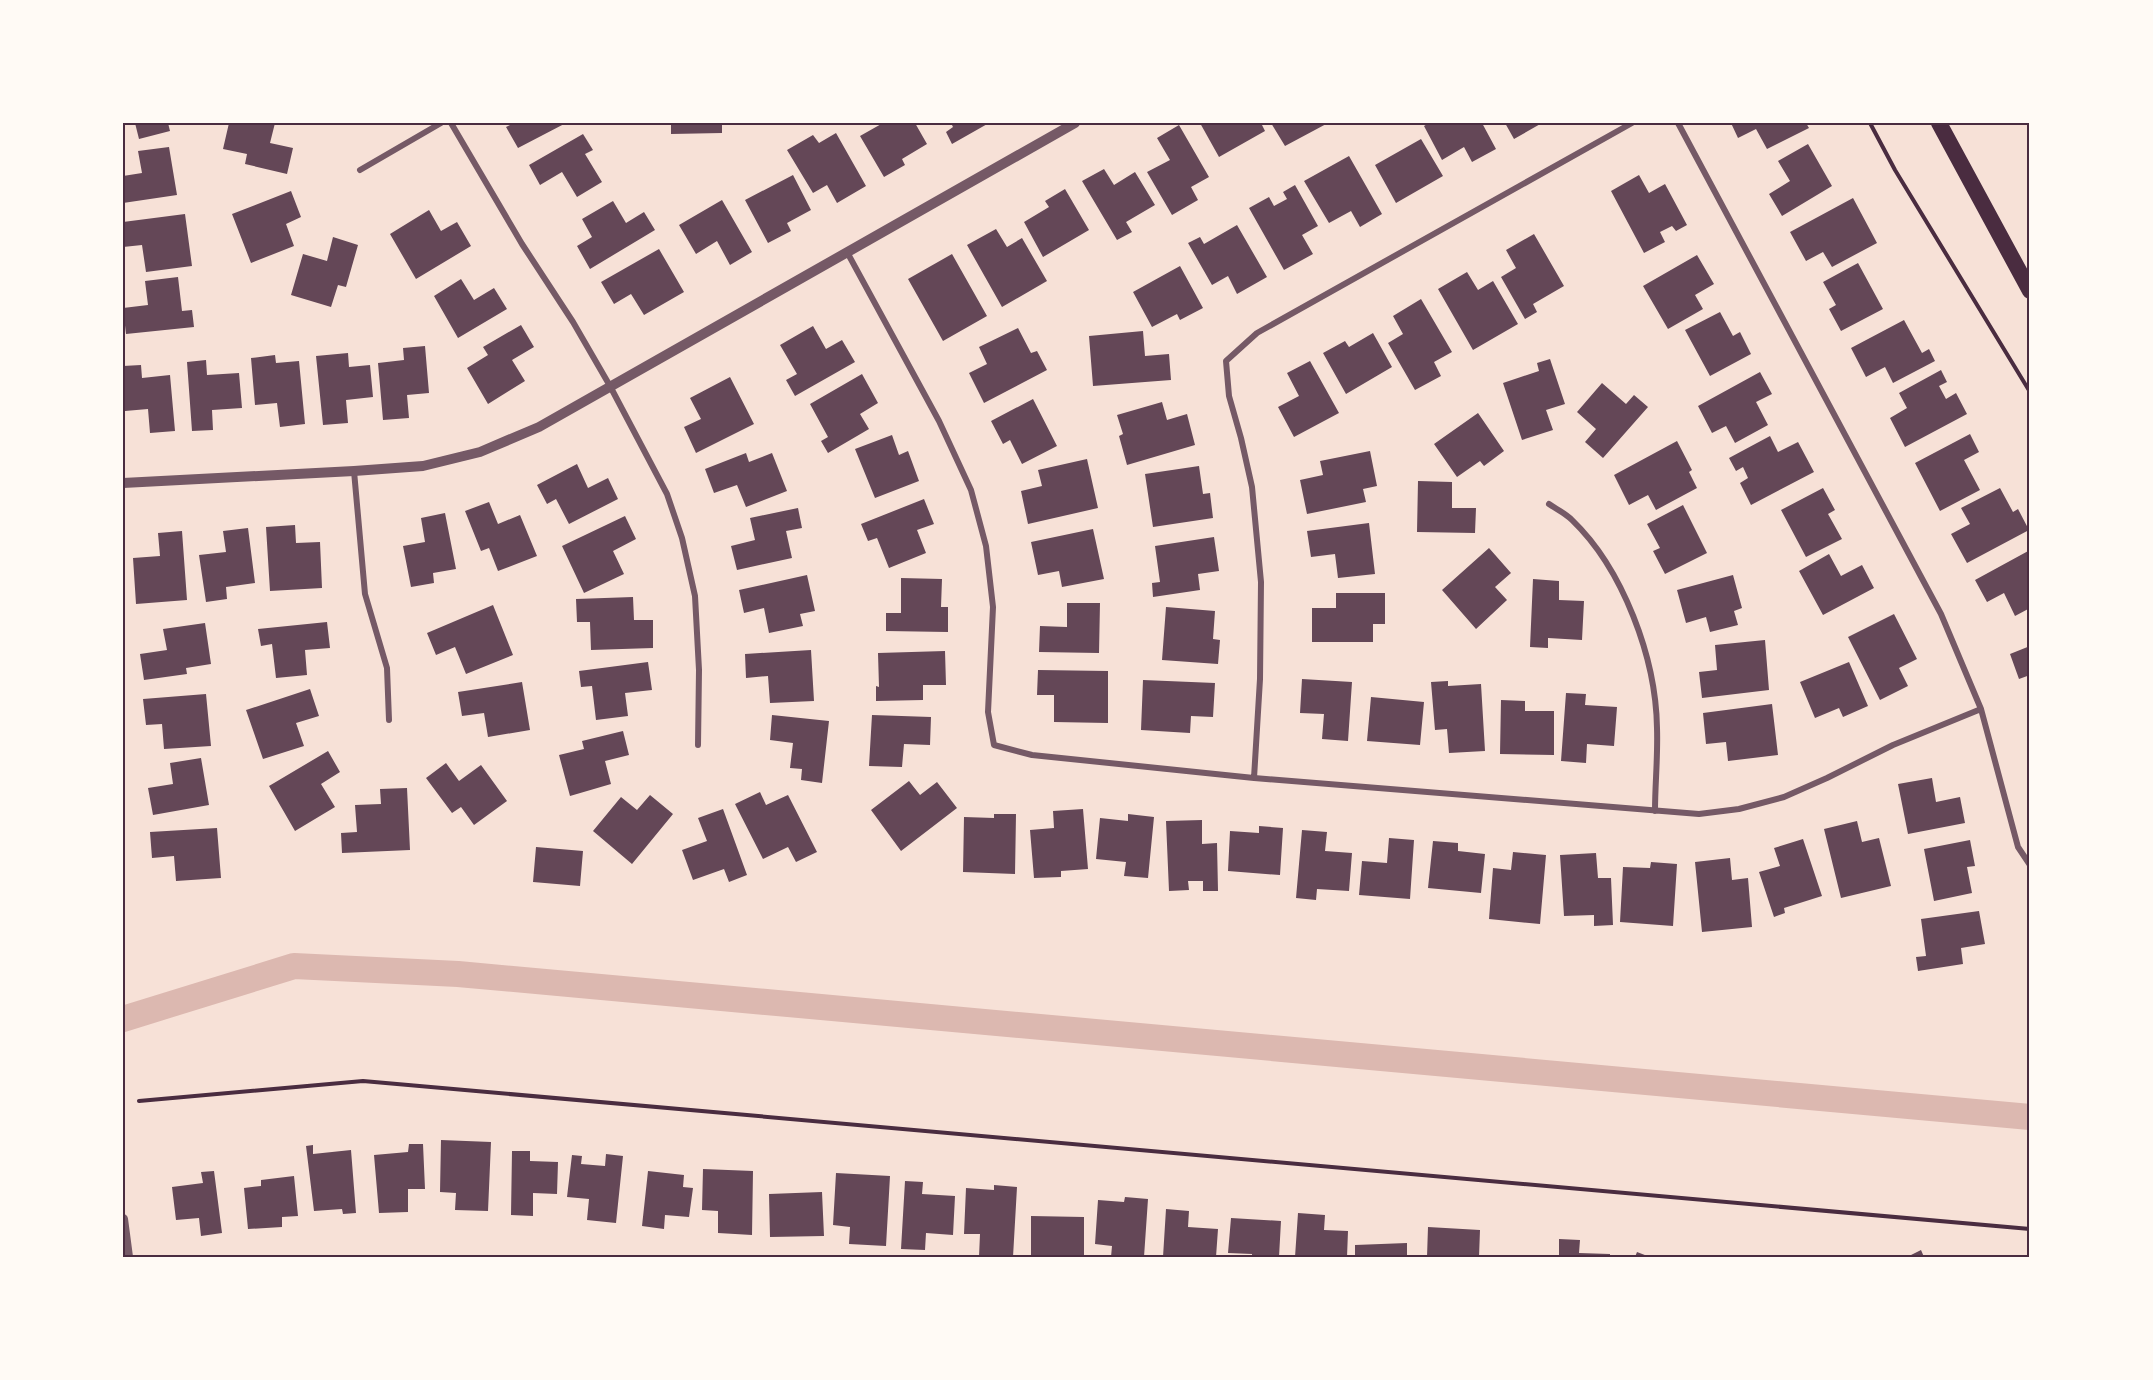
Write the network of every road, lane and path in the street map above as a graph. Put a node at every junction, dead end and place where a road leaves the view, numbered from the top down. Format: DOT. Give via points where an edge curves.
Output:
graph roads {
  1 [pos="441,123"];
  2 [pos="451,123"];
  3 [pos="1074,123"];
  4 [pos="1632,123"];
  5 [pos="1678,123"];
  6 [pos="1870,123"];
  7 [pos="1939,123"];
  8 [pos="360,170"];
  9 [pos="847,252"];
  10 [pos="2030,291"];
  11 [pos="610,386"];
  12 [pos="2030,392"];
  13 [pos="354,471"];
  14 [pos="123,483"];
  15 [pos="1549,504"];
  16 [pos="1981,709"];
  17 [pos="389,720"];
  18 [pos="698,745"];
  19 [pos="1254,778"];
  20 [pos="1654,811"];
  21 [pos="2030,865"];
  22 [pos="139,1101"];
  23 [pos="123,1219"];
  24 [pos="2030,1230"];
  25 [pos="128,1257"];
  1 -- 8 [label="street"];
  2 -- 11 [label="street"];
  3 -- 9 [label="street"];
  4 -- 19 [label="street" via="1257,333 1226,361 1229,396 1252,487 1261,582"];
  5 -- 16 [label="street" via="1941,614"];
  6 -- 12 [label="path"];
  7 -- 10 [label="highway"];
  9 -- 11 [label="street"];
  9 -- 19 [label="street" via="939,421 971,490 986,546 993,607 988,712 994,745 1032,755"];
  11 -- 13 [label="street" via="539,427 480,452 423,466"];
  11 -- 18 [label="street" via="667,494 682,538 695,596"];
  13 -- 14 [label="street"];
  13 -- 17 [label="street" via="365,594 387,668"];
  15 -- 20 [label="street" via="1571,519 1599,552 1632,613 1651,672 1657,727"];
  16 -- 20 [label="street" via="1893,745 1784,797 1739,809 1699,813"];
  16 -- 21 [label="street" via="2018,847"];
  19 -- 20 [label="street"];
  22 -- 24 [label="path" via="363,1081"];
  23 -- 25 [label="street"];
}
